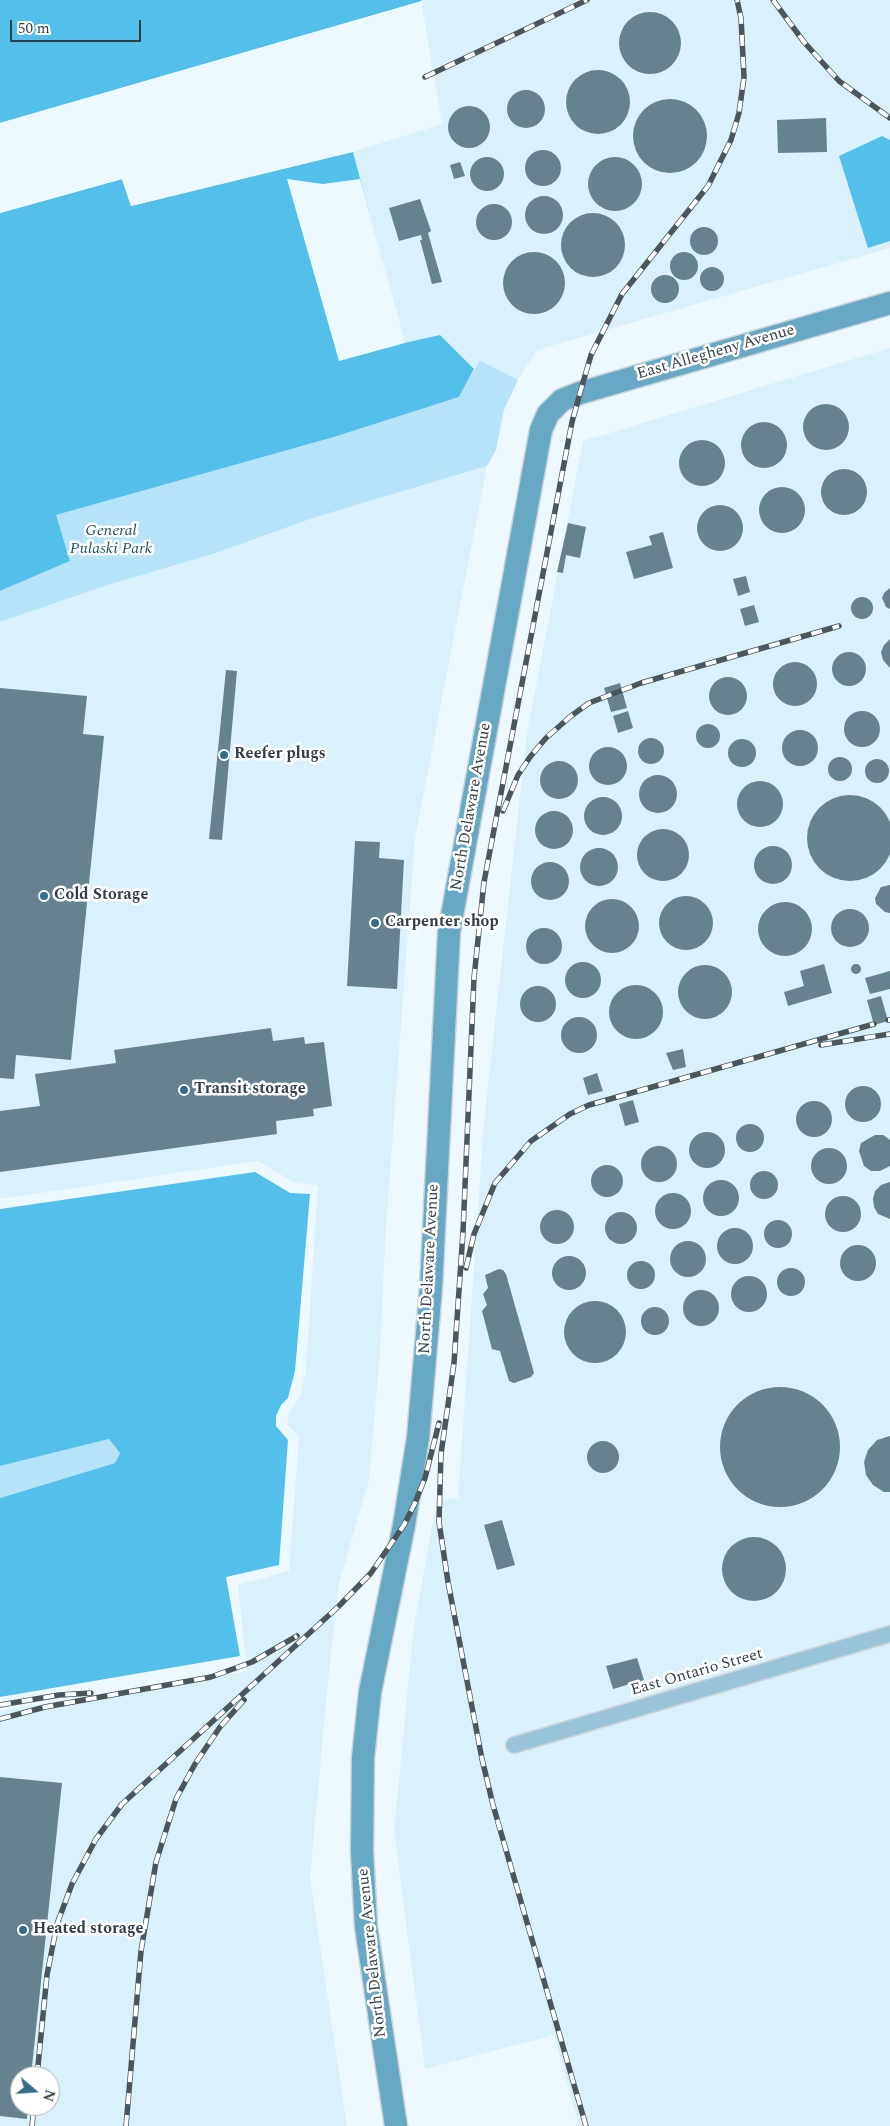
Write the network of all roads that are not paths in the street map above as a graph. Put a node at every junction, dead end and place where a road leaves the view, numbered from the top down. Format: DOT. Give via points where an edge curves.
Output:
graph roads {
  1 [pos="890,303"];
  2 [pos="548,414"];
  3 [pos="890,1634"];
  4 [pos="514,1745"];
  5 [pos="396,2126"];
  1 -- 2 [label="street, East Allegheny Avenue" via="580,393 562,400"];
  2 -- 5 [label="street, North Delaware Avenue" via="538,448 449,932 431,1288 418,1438 370,1692 364,1758 362,1851 366,1927"];
  3 -- 4 [label="street, East Ontario Street"];
}
